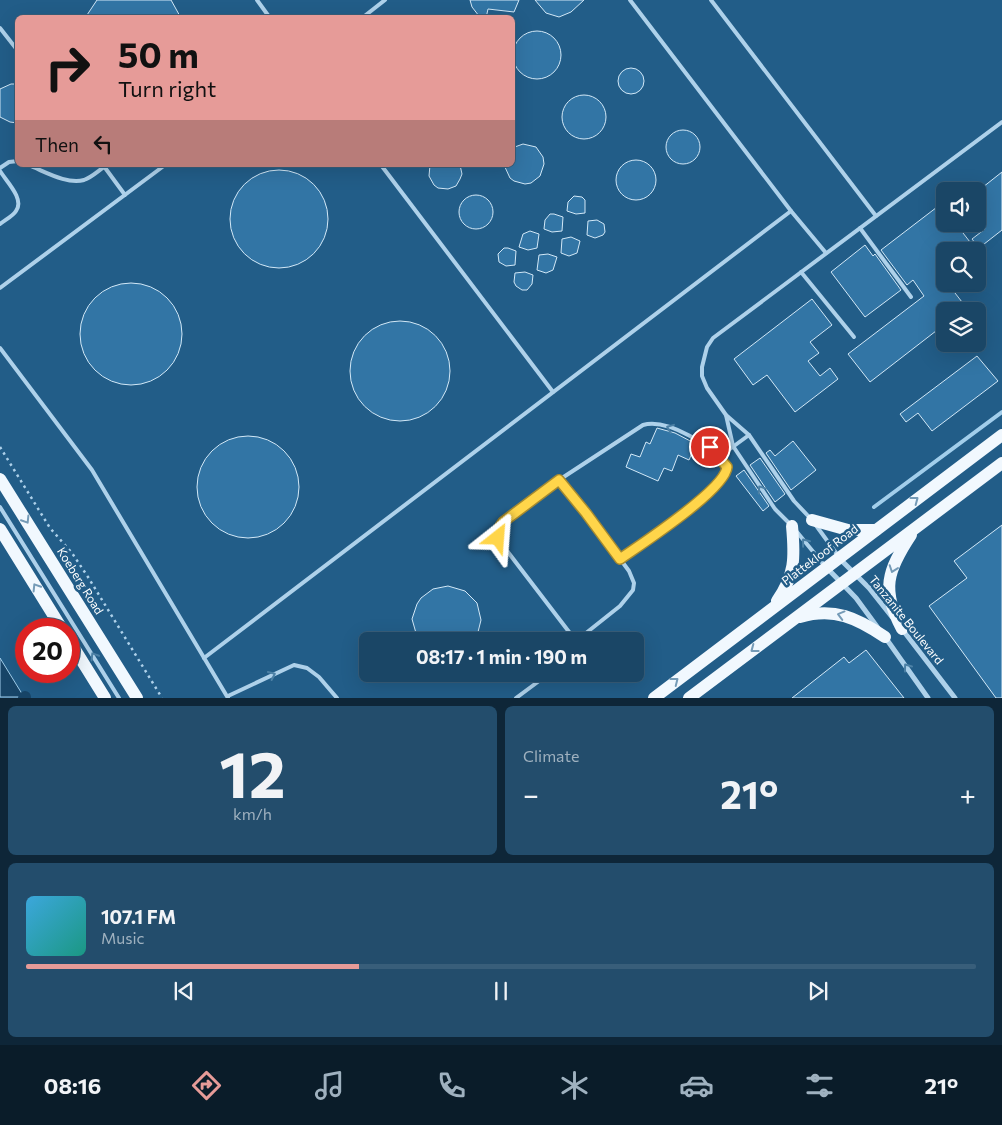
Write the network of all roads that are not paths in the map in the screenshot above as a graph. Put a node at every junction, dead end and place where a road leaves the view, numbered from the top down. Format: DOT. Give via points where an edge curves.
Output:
graph roads {
  1 [pos="257,0"];
  2 [pos="385,0"];
  3 [pos="630,0"];
  4 [pos="711,0"];
  5 [pos="720,0"];
  6 [pos="714,4"];
  7 [pos="268,15"];
  8 [pos="366,15"];
  9 [pos="0,28"];
  10 [pos="15,47"];
  11 [pos="1002,122"];
  12 [pos="15,161"];
  13 [pos="33,167"];
  14 [pos="103,167"];
  15 [pos="105,167"];
  16 [pos="162,167"];
  17 [pos="382,167"];
  18 [pos="0,170"];
  19 [pos="125,195"];
  20 [pos="791,211"];
  21 [pos="876,216"];
  22 [pos="0,224"];
  23 [pos="860,228"];
  24 [pos="826,253"];
  25 [pos="801,272"];
  26 [pos="0,288"];
  27 [pos="911,297"];
  28 [pos="854,337"];
  29 [pos="0,348"];
  30 [pos="553,392"];
  31 [pos="726,415"];
  32 [pos="1002,434"];
  33 [pos="750,435"];
  34 [pos="733,446"];
  35 [pos="719,458"];
  36 [pos="1002,462"];
  37 [pos="0,478"];
  38 [pos="559,480"];
  39 [pos="0,507"];
  40 [pos="812,520"];
  41 [pos="792,526"];
  42 [pos="916,527"];
  43 [pos="0,529"];
  44 [pos="876,530"];
  45 [pos="839,558"];
  46 [pos="620,559"];
  47 [pos="826,567"];
  48 [pos="854,573"];
  49 [pos="841,583"];
  50 [pos="771,610"];
  51 [pos="55,618"];
  52 [pos="793,619"];
  53 [pos="902,629"];
  54 [pos="569,632"];
  55 [pos="587,632"];
  56 [pos="885,637"];
  57 [pos="80,658"];
  58 [pos="204,658"];
  59 [pos="538,682"];
  60 [pos="228,697"];
  61 [pos="105,698"];
  62 [pos="119,698"];
  63 [pos="137,698"];
  64 [pos="337,698"];
  65 [pos="516,698"];
  66 [pos="654,698"];
  67 [pos="689,698"];
  68 [pos="928,698"];
  69 [pos="956,698"];
  1 -- 7 [label="lane"];
  2 -- 8 [label="lane"];
  3 -- 20 [label="lane"];
  4 -- 6 [label="lane"];
  5 -- 6 [label="lane"];
  6 -- 21 [label="lane"];
  9 -- 10 [label="lane"];
  11 -- 21 [label="lane"];
  12 -- 18 [label="lane"];
  13 -- 14 [label="lane" via="76,181 90,177"];
  15 -- 19 [label="lane"];
  16 -- 19 [label="lane"];
  17 -- 30 [label="lane"];
  18 -- 22 [label="lane" via="18,197 16,211"];
  19 -- 26 [label="lane"];
  20 -- 24 [label="lane"];
  20 -- 30 [label="lane"];
  21 -- 23 [label="lane"];
  23 -- 24 [label="lane"];
  23 -- 27 [label="lane"];
  24 -- 25 [label="lane"];
  25 -- 28 [label="lane"];
  25 -- 31 [label="lane" via="713,338 707,347 702,376"];
  29 -- 58 [label="lane" via="92,470"];
  30 -- 58 [label="lane"];
  31 -- 33 [label="lane"];
  31 -- 34 [label="lane"];
  44 -- 32 [label="main road, Plattekloof Road, one-way"];
  33 -- 34 [label="lane"];
  33 -- 40 [label="lane" via="794,501"];
  34 -- 35 [label="lane"];
  41 -- 34 [label="lane, one-way" via="775,509"];
  35 -- 38 [label="lane, one-way" via="702,442 667,426 647,424"];
  35 -- 46 [label="lane" via="727,470 713,489"];
  36 -- 42 [label="main road"];
  37 -- 63 [label="main road, Koeberg Road, one-way"];
  38 -- 46 [label="lane"];
  38 -- 54 [label="lane" via="503,522 498,538"];
  62 -- 39 [label="lane, one-way"];
  40 -- 44 [label="main road" via="848,530"];
  40 -- 45 [label="lane"];
  47 -- 41 [label="lane, one-way"];
  41 -- 50 [label="main road" via="795,552 792,571"];
  42 -- 48 [label="main road"];
  42 -- 53 [label="main road, one-way" via="899,554 890,581 891,606"];
  51 -- 43 [label="main road, one-way"];
  44 -- 45 [label="main road, Plattekloof Road"];
  45 -- 47 [label="main road, Plattekloof Road"];
  45 -- 48 [label="street, Tanzanite Boulevard"];
  46 -- 55 [label="lane" via="632,577 633,590 620,606"];
  47 -- 49 [label="street, Tanzanite Boulevard"];
  47 -- 50 [label="main road, Plattekloof Road"];
  48 -- 49 [label="main road"];
  48 -- 53 [label="street, Tanzanite Boulevard"];
  49 -- 52 [label="main road"];
  49 -- 56 [label="street, Tanzanite Boulevard"];
  66 -- 50 [label="main road, Plattekloof Road, one-way"];
  56 -- 52 [label="main road, one-way" via="855,619 835,613 816,613"];
  52 -- 67 [label="main road, one-way"];
  53 -- 69 [label="street, Tanzanite Boulevard"];
  68 -- 56 [label="street, Tanzanite Boulevard, one-way"];
  57 -- 61 [label="main road"];
  58 -- 60 [label="lane"];
  59 -- 65 [label="lane"];
  60 -- 64 [label="lane, one-way" via="294,665 307,668 319,677"];
}
